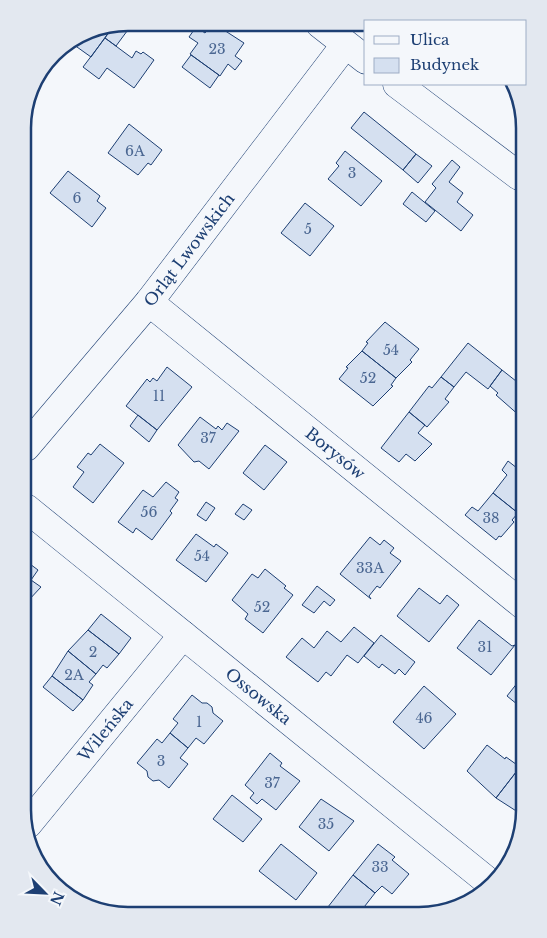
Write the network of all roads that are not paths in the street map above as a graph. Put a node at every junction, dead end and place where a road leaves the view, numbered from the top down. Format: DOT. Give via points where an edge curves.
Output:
graph roads {
  1 [pos="329,31"];
  2 [pos="355,52"];
  3 [pos="398,85"];
  4 [pos="516,174"];
  5 [pos="149,302"];
  6 [pos="31,441"];
  7 [pos="31,512"];
  8 [pos="516,598"];
  9 [pos="184,635"];
  10 [pos="32,820"];
  11 [pos="486,880"];
  1 -- 2 [label="street"];
  2 -- 5 [label="street, Orląt Lwowskich"];
  3 -- 4 [label="street"];
  5 -- 6 [label="street, Orląt Lwowskich"];
  5 -- 8 [label="street, Borysów"];
  7 -- 9 [label="street, Ossowska"];
  9 -- 10 [label="street, Wileńska"];
  9 -- 11 [label="street, Ossowska"];
}
